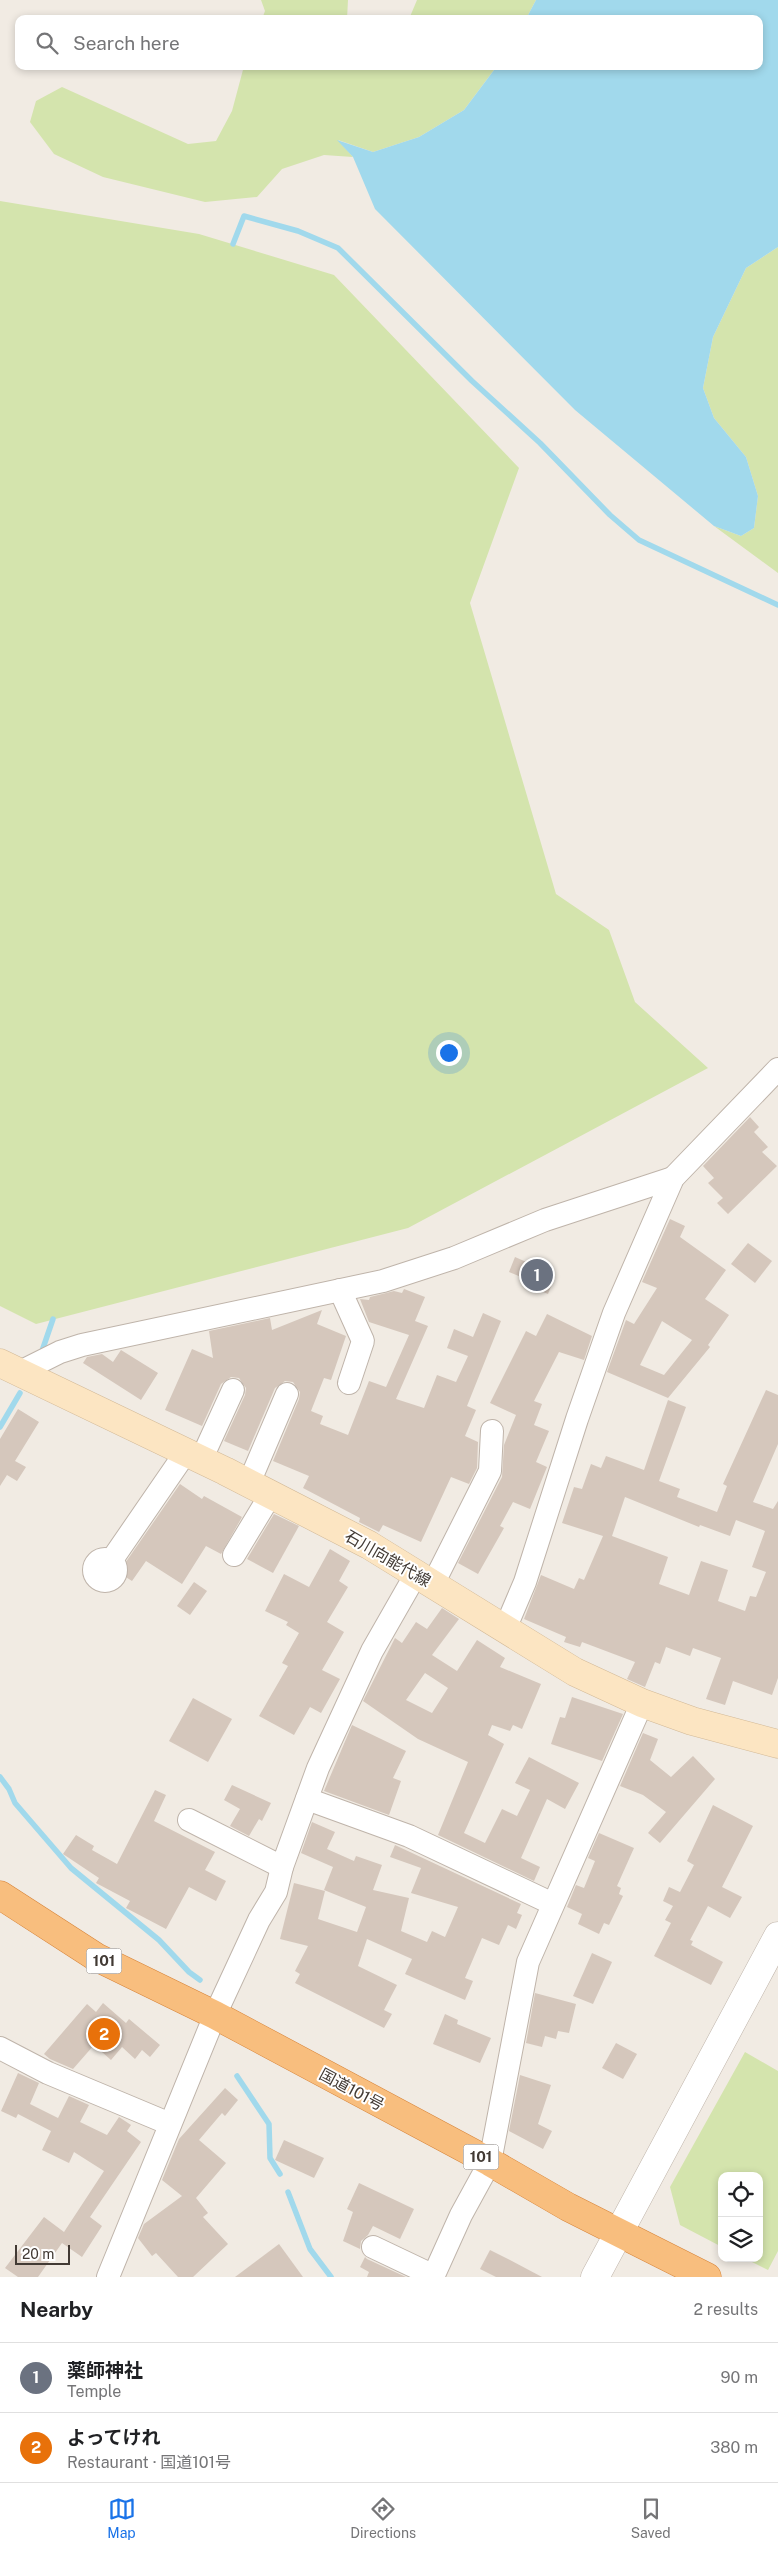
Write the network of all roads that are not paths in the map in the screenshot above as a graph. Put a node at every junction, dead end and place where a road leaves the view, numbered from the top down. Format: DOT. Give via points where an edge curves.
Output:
graph roads {
  1 [pos="778,1068"];
  2 [pos="673,1178"];
  3 [pos="340,1290"];
  4 [pos="10,1368"];
  5 [pos="349,1383"];
  6 [pos="233,1390"];
  7 [pos="287,1394"];
  8 [pos="492,1431"];
  9 [pos="194,1456"];
  10 [pos="260,1489"];
  11 [pos="234,1555"];
  12 [pos="111,1561"];
  13 [pos="425,1579"];
  14 [pos="505,1629"];
  15 [pos="642,1703"];
  16 [pos="778,1744"];
  17 [pos="307,1799"];
  18 [pos="190,1820"];
  19 [pos="282,1867"];
  20 [pos="0,1895"];
  21 [pos="553,1904"];
  22 [pos="778,1938"];
  23 [pos="215,2015"];
  24 [pos="0,2048"];
  25 [pos="170,2124"];
  26 [pos="490,2162"];
  27 [pos="620,2232"];
  28 [pos="373,2247"];
  29 [pos="434,2276"];
  30 [pos="108,2277"];
  31 [pos="595,2277"];
  32 [pos="707,2277"];
  1 -- 2 [label="street"];
  2 -- 3 [label="street" via="545,1220 454,1258 383,1281"];
  2 -- 14 [label="street" via="614,1313 525,1582"];
  3 -- 4 [label="street" via="82,1345"];
  3 -- 5 [label="street" via="363,1342"];
  4 -- 9 [label="main road, 石川向能代線"];
  6 -- 9 [label="street"];
  7 -- 10 [label="street"];
  8 -- 13 [label="street" via="490,1471"];
  9 -- 10 [label="main road, 石川向能代線"];
  9 -- 12 [label="street"];
  10 -- 11 [label="street"];
  10 -- 13 [label="main road, 石川向能代線" via="369,1545"];
  13 -- 14 [label="main road, 石川向能代線"];
  13 -- 17 [label="street" via="372,1651"];
  14 -- 15 [label="main road, 石川向能代線" via="575,1672"];
  15 -- 16 [label="main road, 石川向能代線" via="692,1721"];
  15 -- 21 [label="street"];
  17 -- 19 [label="street"];
  17 -- 21 [label="street" via="410,1836"];
  18 -- 19 [label="street"];
  19 -- 23 [label="street" via="276,1892 259,1920"];
  20 -- 23 [label="highway, 国道101号 / 101" via="96,1957"];
  21 -- 26 [label="street" via="528,1962"];
  22 -- 27 [label="street"];
  23 -- 25 [label="street"];
  23 -- 26 [label="highway, 国道101号 / 101"];
  24 -- 25 [label="street" via="48,2073"];
  25 -- 30 [label="street"];
  26 -- 27 [label="highway, 国道101号 / 101" via="568,2207"];
  26 -- 29 [label="street" via="461,2215"];
  27 -- 31 [label="street"];
  27 -- 32 [label="highway, 国道101号 / 101"];
  28 -- 29 [label="street"];
}
